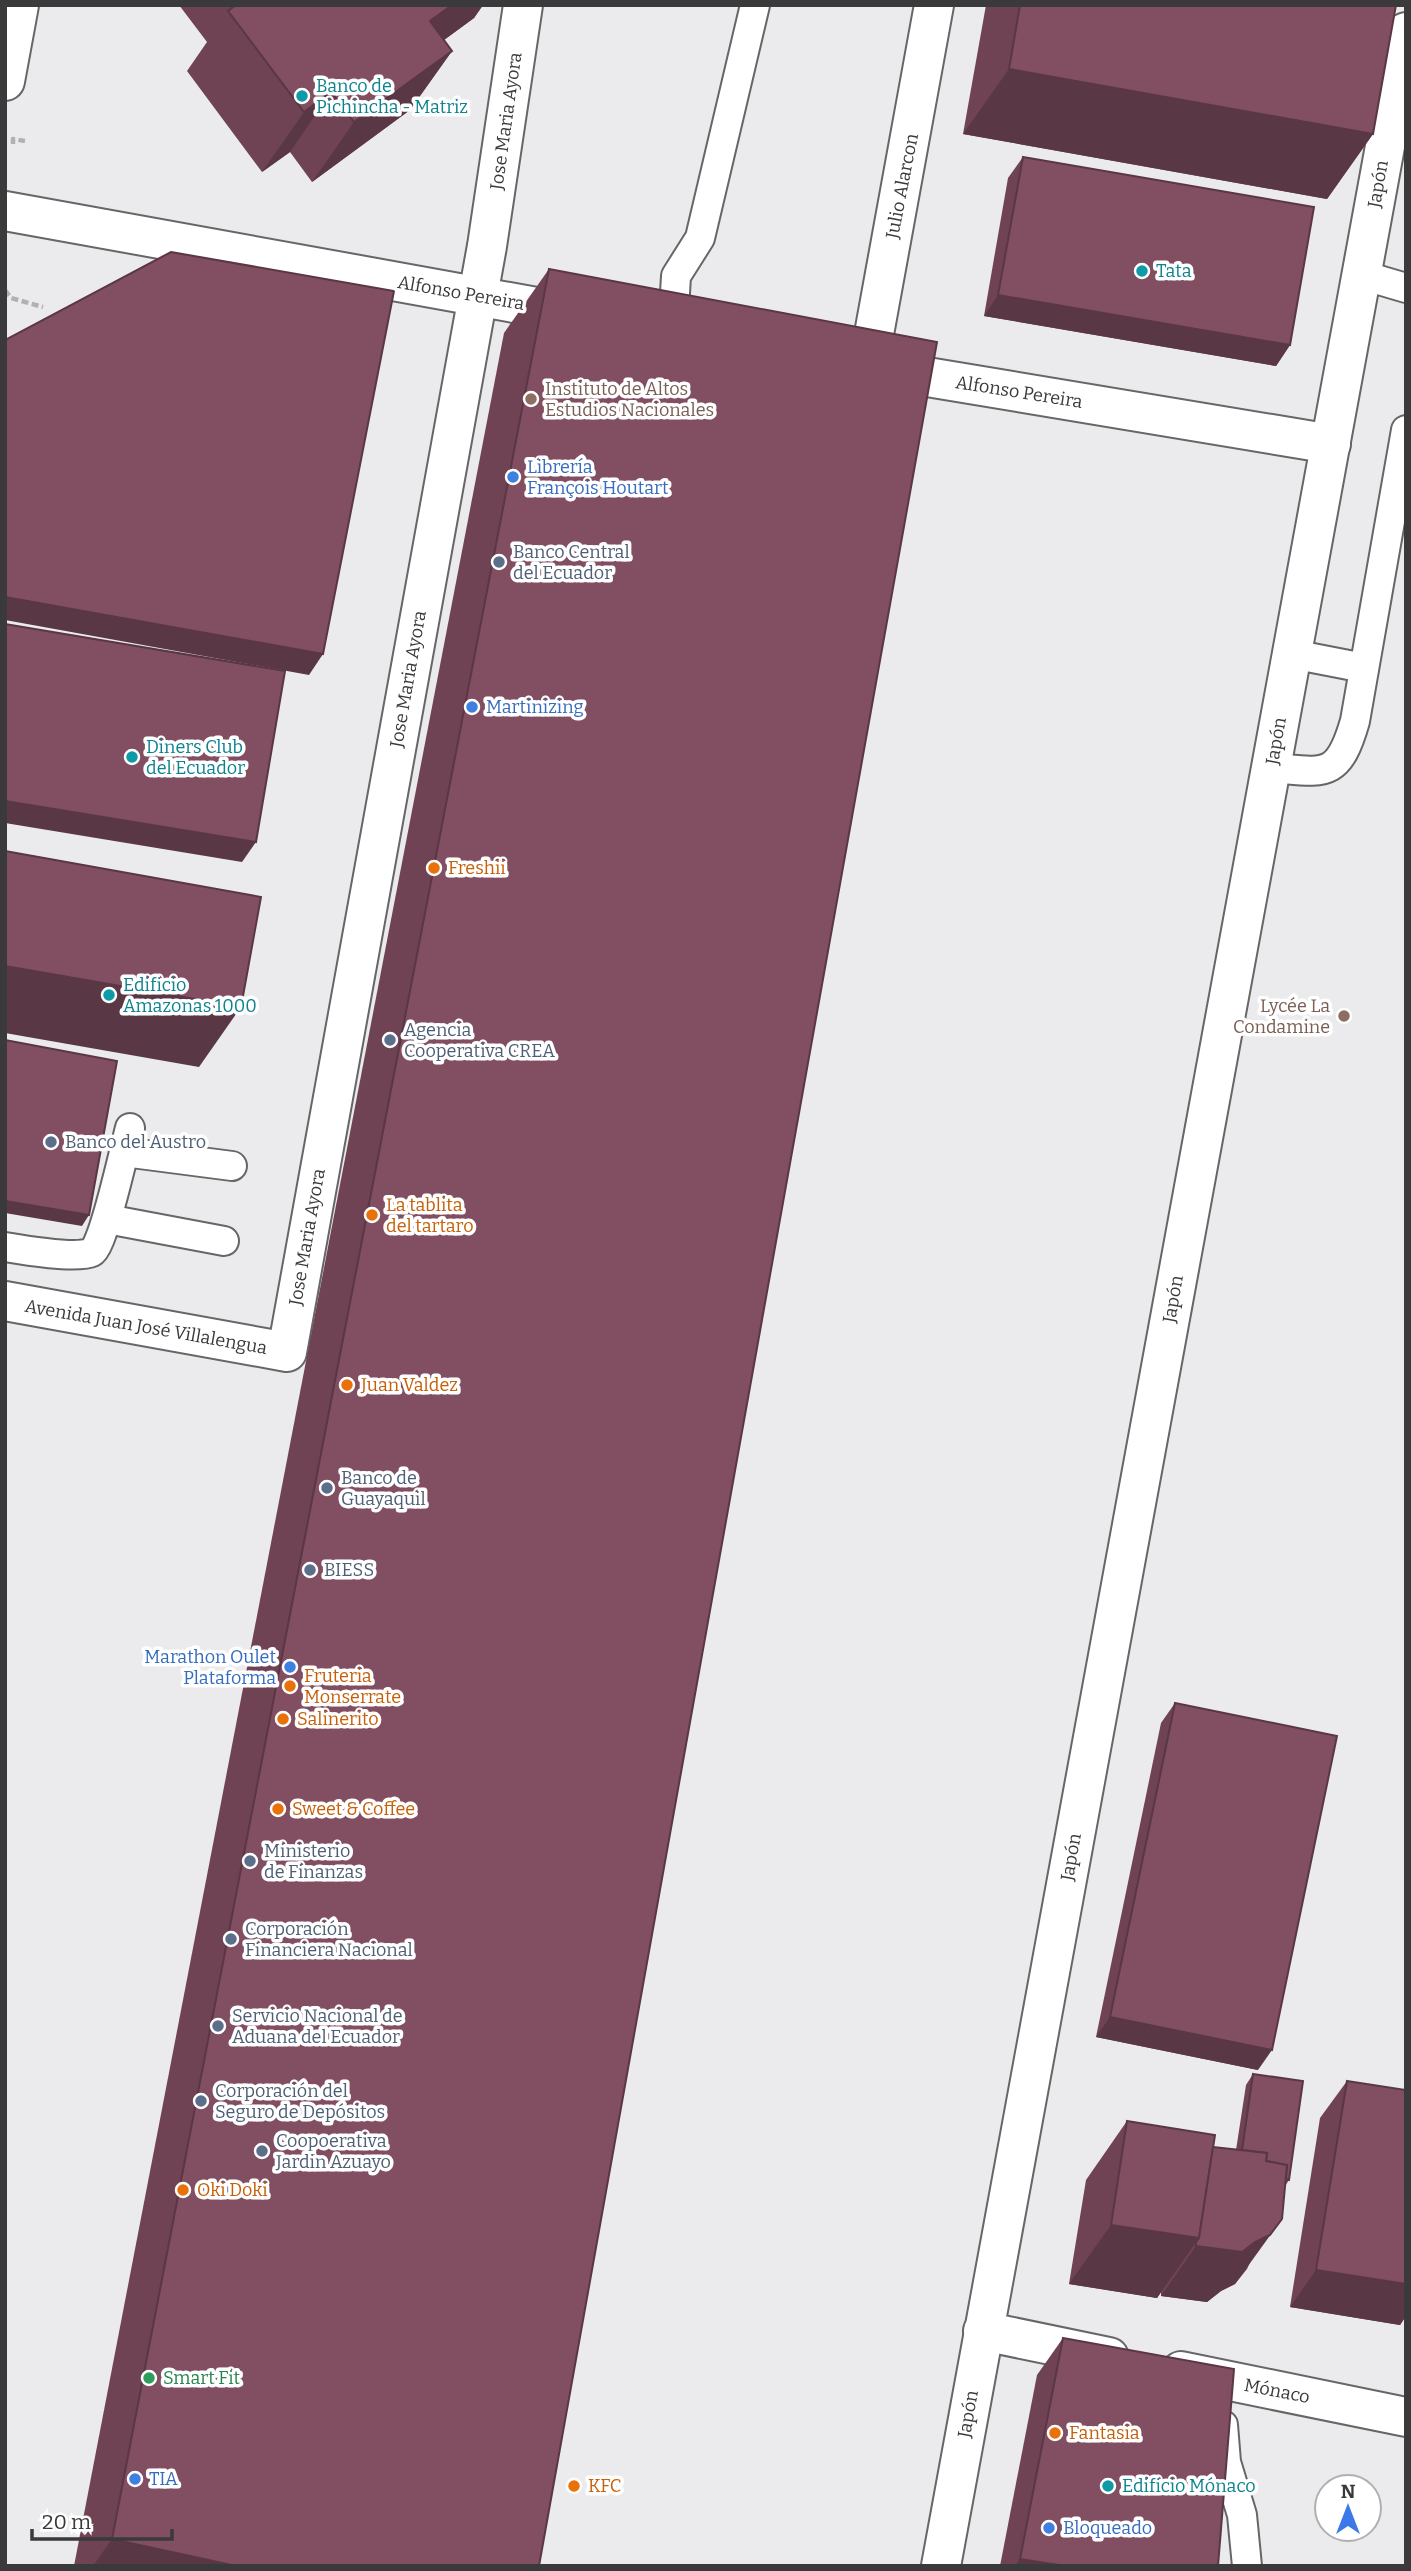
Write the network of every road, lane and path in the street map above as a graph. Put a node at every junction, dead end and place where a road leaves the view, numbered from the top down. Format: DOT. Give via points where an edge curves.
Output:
graph roads {
  1 [pos="19,5"];
  2 [pos="523,5"];
  3 [pos="755,5"];
  4 [pos="934,5"];
  5 [pos="1405,41"];
  6 [pos="5,81"];
  7 [pos="25,141"];
  8 [pos="13,144"];
  9 [pos="5,212"];
  10 [pos="1362,275"];
  11 [pos="1406,288"];
  12 [pos="5,290"];
  13 [pos="478,295"];
  14 [pos="43,307"];
  15 [pos="668,330"];
  16 [pos="708,338"];
  17 [pos="828,360"];
  18 [pos="868,367"];
  19 [pos="1406,430"];
  20 [pos="1331,444"];
  21 [pos="1292,654"];
  22 [pos="1364,668"];
  23 [pos="1271,768"];
  24 [pos="232,1166"];
  25 [pos="107,1219"];
  26 [pos="224,1241"];
  27 [pos="5,1247"];
  28 [pos="5,1301"];
  29 [pos="287,1352"];
  30 [pos="983,2331"];
  31 [pos="1231,2381"];
  32 [pos="1406,2417"];
  33 [pos="941,2566"];
  34 [pos="1247,2566"];
  1 -- 6 [label="street"];
  2 -- 13 [label="street, Jose Maria Ayora"];
  3 -- 15 [label="lane" via="700,238 676,276"];
  4 -- 18 [label="street, Julio Alarcon"];
  5 -- 10 [label="street, Japón"];
  7 -- 8 [label="path" via="13,139"];
  9 -- 13 [label="street, Alfonso Pereira"];
  10 -- 11 [label="lane"];
  10 -- 20 [label="street, Japón"];
  12 -- 14 [label="path" via="11,298"];
  13 -- 15 [label="street, Alfonso Pereira"];
  13 -- 29 [label="street, Jose Maria Ayora"];
  15 -- 16 [label="street, Alfonso Pereira"];
  17 -- 18 [label="street, Alfonso Pereira"];
  18 -- 20 [label="street, Alfonso Pereira"];
  19 -- 22 [label="lane"];
  20 -- 21 [label="street, Japón"];
  21 -- 22 [label="lane"];
  21 -- 23 [label="street, Japón"];
  22 -- 23 [label="lane" via="1355,722 1339,761 1310,771"];
  23 -- 30 [label="street, Japón"];
  24 -- 25 [label="lane" via="127,1140"];
  25 -- 26 [label="lane"];
  25 -- 27 [label="lane" via="96,1250 90,1254"];
  28 -- 29 [label="street, Avenida Juan José Villalengua"];
  30 -- 31 [label="street, Mónaco"];
  30 -- 33 [label="street, Japón"];
  31 -- 32 [label="street, Mónaco"];
  31 -- 34 [label="lane" via="1223,2422 1226,2462 1242,2515"];
}
